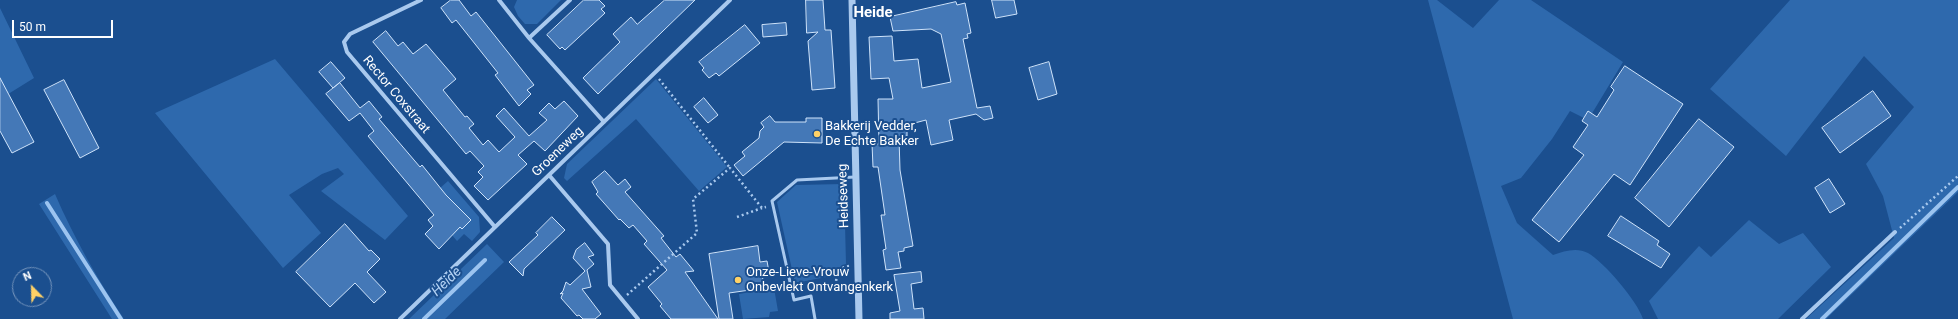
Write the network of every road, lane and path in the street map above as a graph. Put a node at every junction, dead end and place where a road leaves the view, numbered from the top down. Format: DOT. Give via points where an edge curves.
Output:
graph roads {
  1 [pos="421,0"];
  2 [pos="500,0"];
  3 [pos="570,0"];
  4 [pos="730,0"];
  5 [pos="853,0"];
  6 [pos="529,38"];
  7 [pos="655,73"];
  8 [pos="604,122"];
  9 [pos="730,168"];
  10 [pos="549,174"];
  11 [pos="1958,176"];
  12 [pos="855,177"];
  13 [pos="773,205"];
  14 [pos="762,208"];
  15 [pos="737,217"];
  16 [pos="495,227"];
  17 [pos="1896,232"];
  18 [pos="858,265"];
  19 [pos="836,291"];
  20 [pos="622,299"];
  21 [pos="400,319"];
  22 [pos="638,319"];
  23 [pos="816,319"];
  24 [pos="859,319"];
  25 [pos="1802,319"];
  1 -- 16 [label="street, Rector Coxstraat" via="350,34 344,42 347,52"];
  2 -- 6 [label="street"];
  3 -- 6 [label="street"];
  4 -- 7 [label="street, Groeneweg"];
  5 -- 12 [label="street, Heidseweg"];
  6 -- 8 [label="street"];
  7 -- 8 [label="street, Groeneweg"];
  7 -- 9 [label="path"];
  8 -- 10 [label="street, Groeneweg"];
  9 -- 14 [label="path"];
  9 -- 20 [label="path" via="693,199 698,233"];
  10 -- 16 [label="street, Groeneweg"];
  10 -- 20 [label="street" via="608,244 610,285"];
  11 -- 17 [label="path"];
  12 -- 13 [label="lane" via="797,180 772,200"];
  12 -- 18 [label="street, Heidseweg"];
  13 -- 14 [label="path"];
  13 -- 23 [label="lane" via="794,300 811,296"];
  14 -- 15 [label="path"];
  16 -- 21 [label="street, Groeneweg"];
  17 -- 25 [label="street"];
  18 -- 19 [label="path" via="844,266 838,271"];
  18 -- 24 [label="street, Heidseweg"];
  20 -- 22 [label="street"];
}
